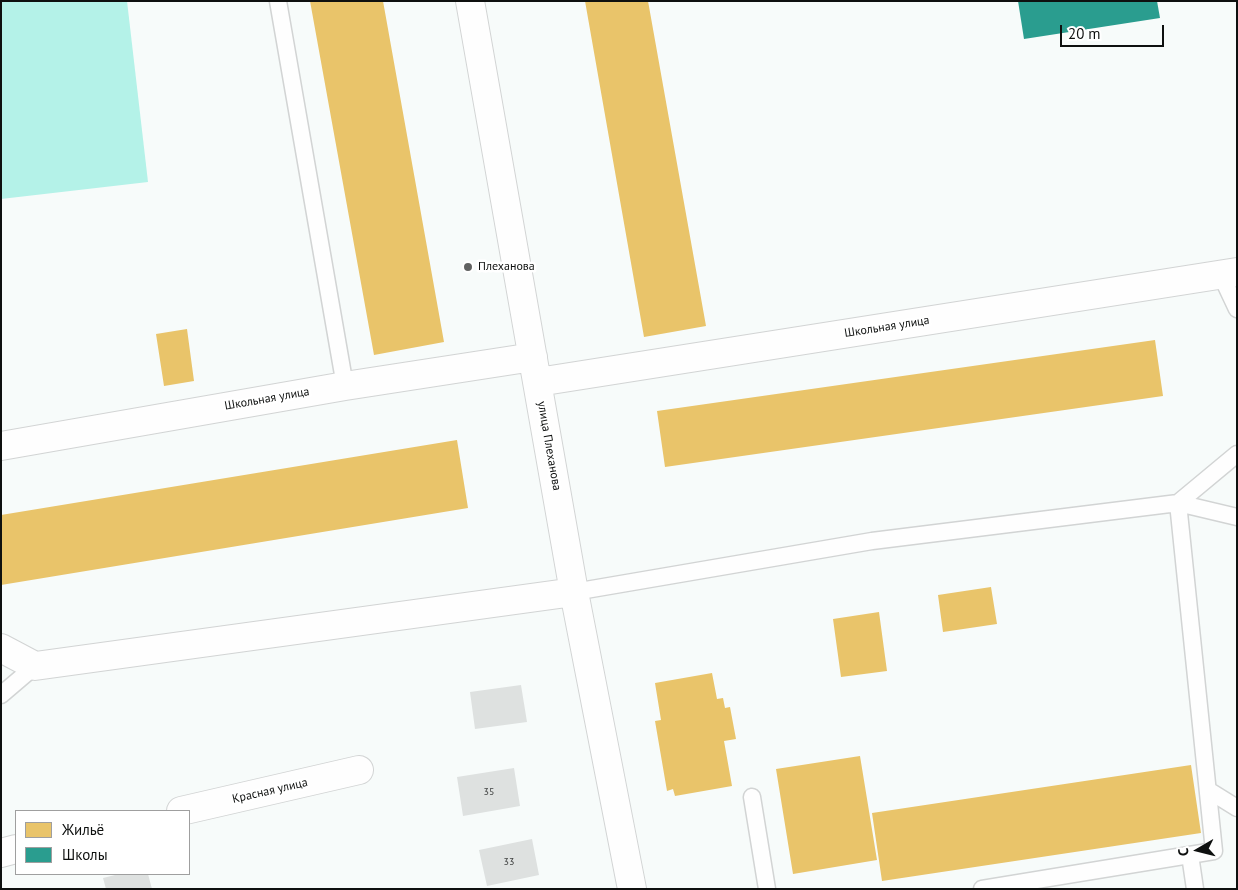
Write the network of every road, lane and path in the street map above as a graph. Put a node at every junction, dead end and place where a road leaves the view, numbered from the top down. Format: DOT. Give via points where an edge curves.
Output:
graph roads {
  1 [pos="278,1"];
  2 [pos="470,1"];
  3 [pos="1229,273"];
  4 [pos="1237,309"];
  5 [pos="535,369"];
  6 [pos="345,386"];
  7 [pos="1,446"];
  8 [pos="1237,454"];
  9 [pos="1178,503"];
  10 [pos="1237,517"];
  11 [pos="574,592"];
  12 [pos="1,648"];
  13 [pos="34,666"];
  14 [pos="1,695"];
  15 [pos="359,770"];
  16 [pos="1208,790"];
  17 [pos="752,797"];
  18 [pos="1237,808"];
  19 [pos="185,810"];
  20 [pos="15,849"];
  21 [pos="1,853"];
  22 [pos="1190,855"];
  23 [pos="632,889"];
  24 [pos="767,889"];
  25 [pos="982,889"];
  26 [pos="1196,889"];
  1 -- 6 [label="lane"];
  2 -- 5 [label="street, улица Плеханова"];
  3 -- 4 [label="lane"];
  3 -- 5 [label="street, Школьная улица"];
  5 -- 6 [label="street, Школьная улица"];
  5 -- 11 [label="street, улица Плеханова"];
  6 -- 7 [label="street, Школьная улица"];
  8 -- 9 [label="lane"];
  9 -- 10 [label="lane"];
  9 -- 11 [label="lane" via="872,541"];
  9 -- 16 [label="lane"];
  11 -- 13 [label="street"];
  11 -- 23 [label="street, улица Плеханова"];
  12 -- 13 [label="street"];
  13 -- 14 [label="lane"];
  15 -- 19 [label="street, Красная улица"];
  16 -- 18 [label="lane"];
  16 -- 22 [label="lane" via="1214,851"];
  17 -- 24 [label="lane"];
  20 -- 21 [label="street"];
  22 -- 25 [label="lane"];
  22 -- 26 [label="lane"];
}
